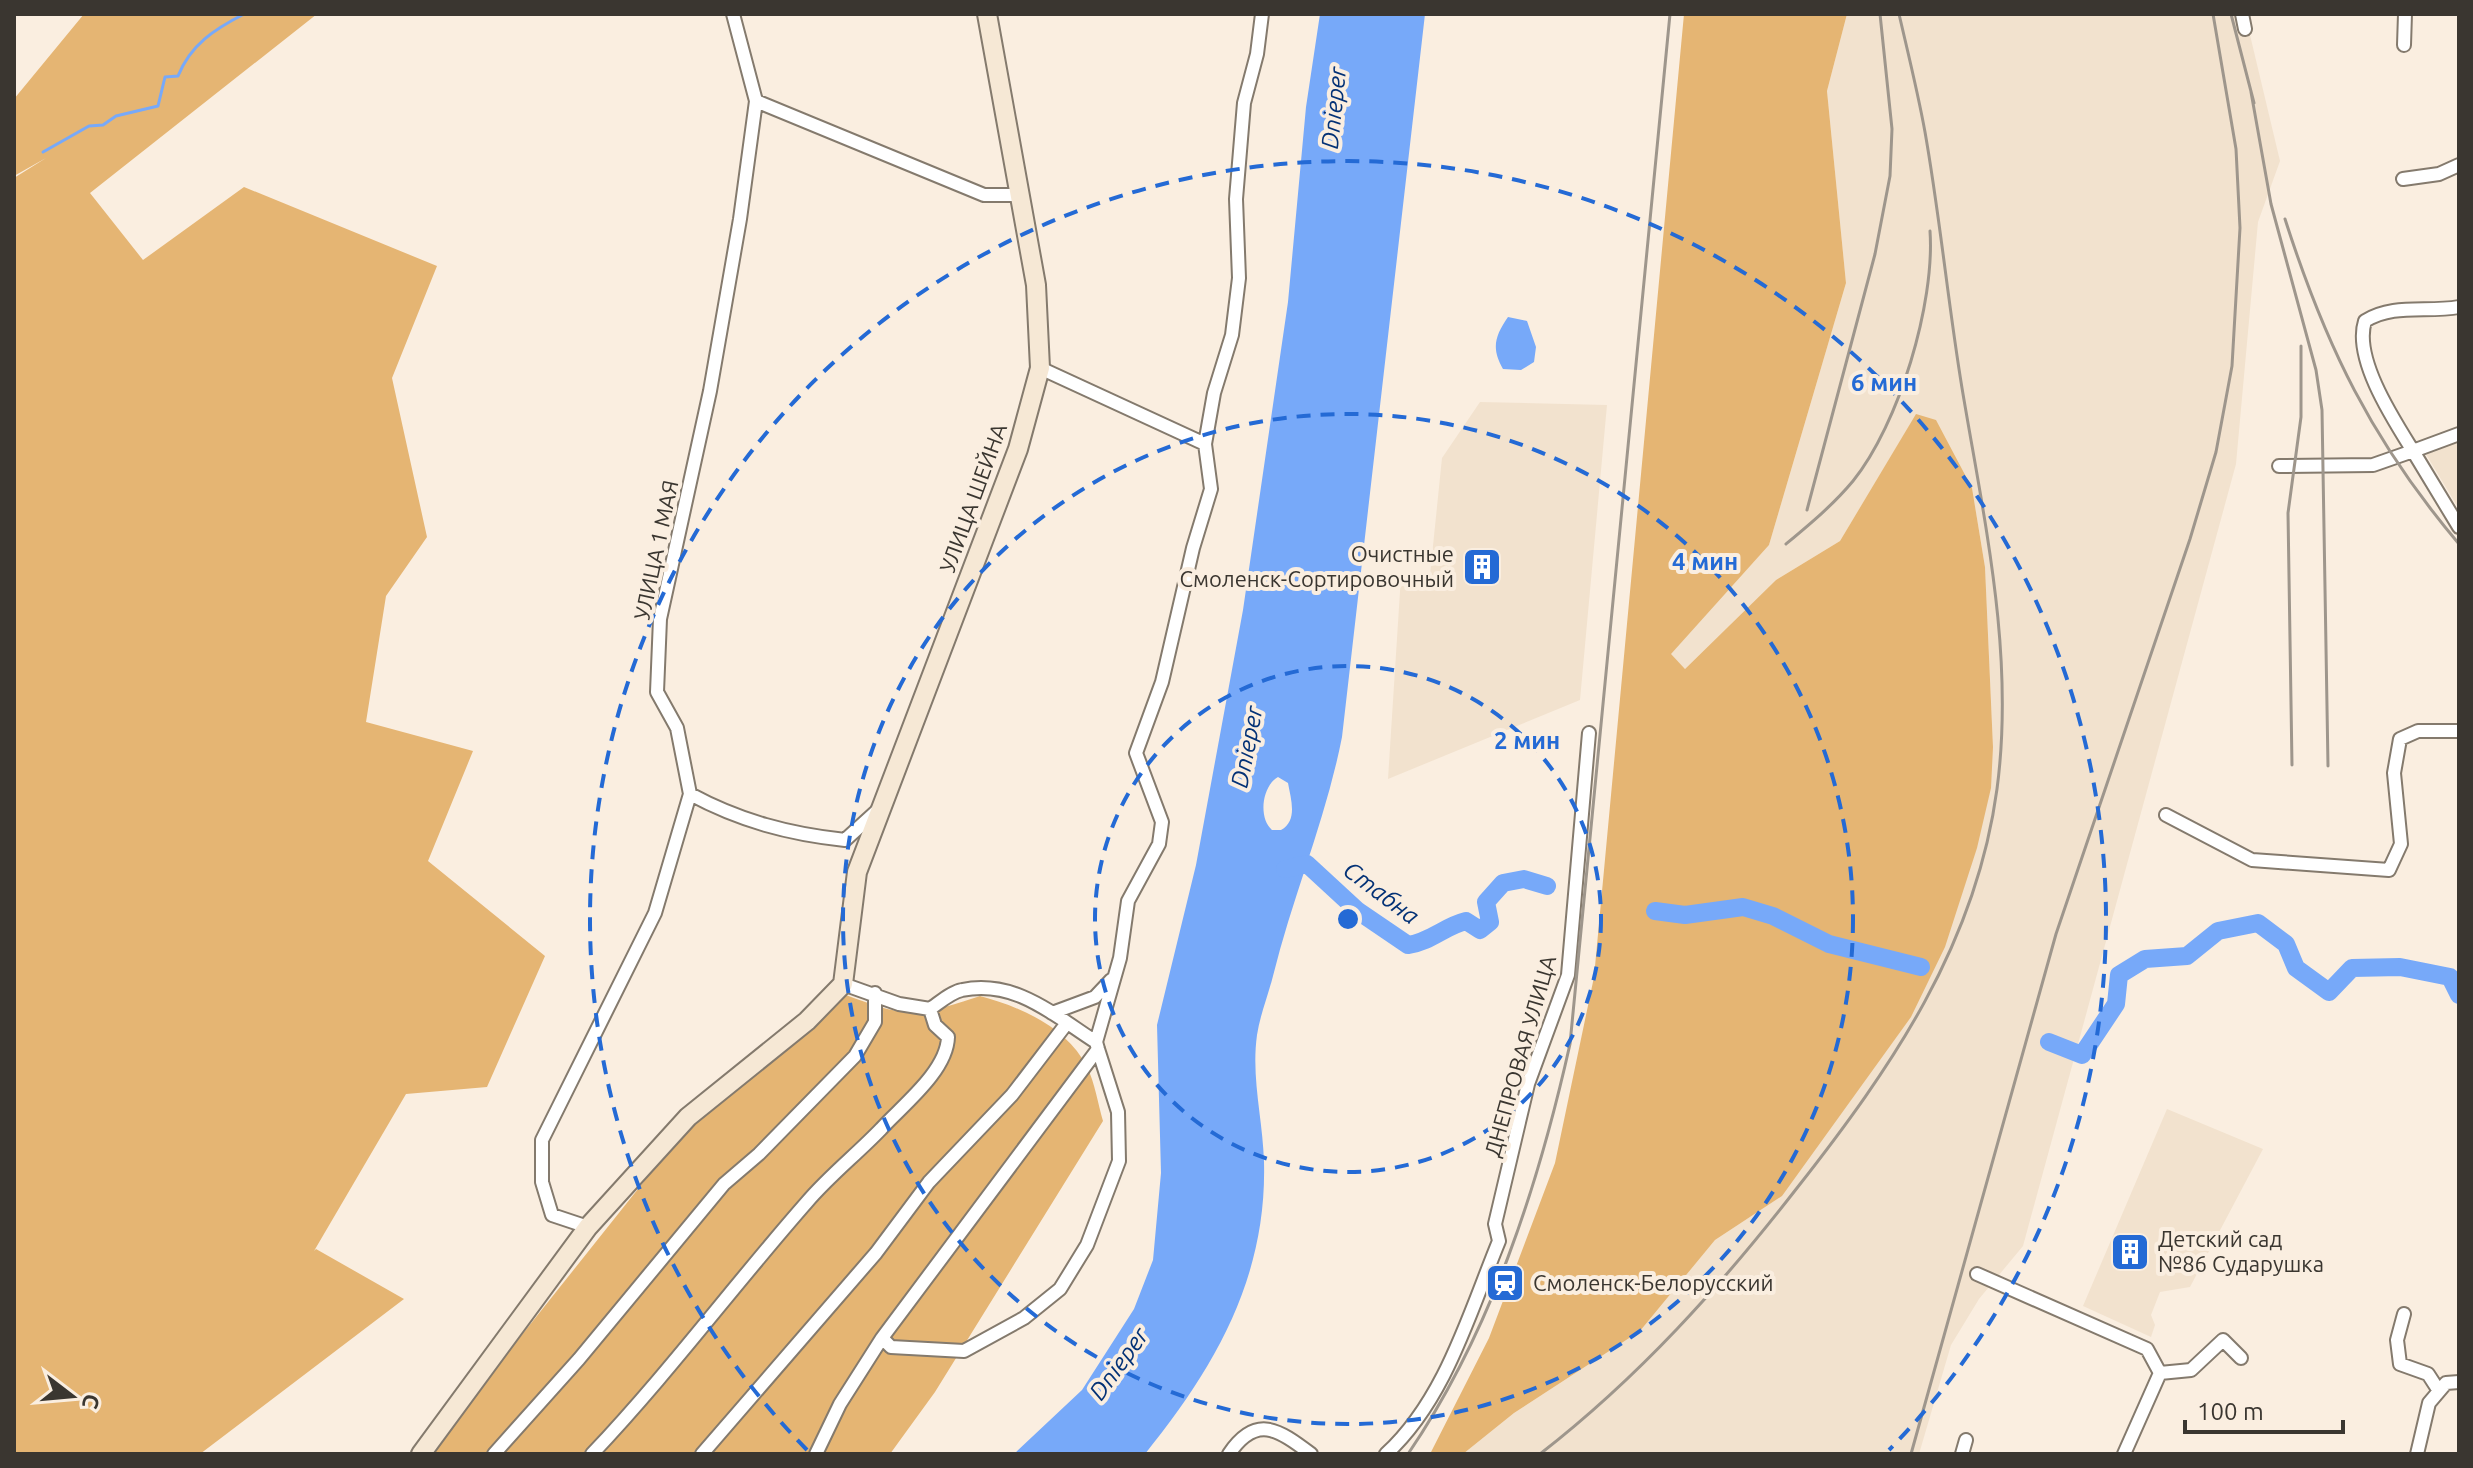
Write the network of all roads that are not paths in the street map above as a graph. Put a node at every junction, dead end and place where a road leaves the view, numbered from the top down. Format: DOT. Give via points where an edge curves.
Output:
graph roads {
  1 [pos="733,14"];
  2 [pos="987,14"];
  3 [pos="1262,14"];
  4 [pos="2242,14"];
  5 [pos="2405,14"];
  6 [pos="2245,29"];
  7 [pos="2404,45"];
  8 [pos="756,101"];
  9 [pos="2459,165"];
  10 [pos="2403,179"];
  11 [pos="1020,195"];
  12 [pos="2459,307"];
  13 [pos="1040,368"];
  14 [pos="2459,434"];
  15 [pos="1205,444"];
  16 [pos="2413,451"];
  17 [pos="2279,466"];
  18 [pos="2459,527"];
  19 [pos="2459,731"];
  20 [pos="1589,733"];
  21 [pos="690,794"];
  22 [pos="878,810"];
  23 [pos="2166,815"];
  24 [pos="1114,978"];
  25 [pos="843,984"];
  26 [pos="875,993"];
  27 [pos="930,1009"];
  28 [pos="1052,1013"];
  29 [pos="1067,1023"];
  30 [pos="1097,1045"];
  31 [pos="588,1227"];
  32 [pos="1977,1274"];
  33 [pos="2404,1314"];
  34 [pos="882,1338"];
  35 [pos="2241,1358"];
  36 [pos="2160,1373"];
  37 [pos="2459,1382"];
  38 [pos="2439,1391"];
  39 [pos="1966,1440"];
  40 [pos="421,1454"];
  41 [pos="494,1454"];
  42 [pos="592,1454"];
  43 [pos="702,1454"];
  44 [pos="816,1454"];
  45 [pos="1229,1454"];
  46 [pos="1311,1454"];
  47 [pos="1386,1454"];
  48 [pos="1962,1454"];
  49 [pos="2124,1454"];
  50 [pos="2417,1454"];
  1 -- 8 [label="street, УЛИЦА 1 МАЯ"];
  2 -- 11 [label="street, УЛИЦА ШЕЙНА"];
  3 -- 15 [label="street" via="1244,103 1236,199 1239,278 1232,335"];
  4 -- 6 [label="street"];
  5 -- 7 [label="street"];
  8 -- 11 [label="street" via="984,195"];
  8 -- 21 [label="street, УЛИЦА 1 МАЯ" via="710,391 660,619 657,692 677,728"];
  9 -- 10 [label="street"];
  11 -- 13 [label="street, УЛИЦА ШЕЙНА" via="1036,285"];
  12 -- 16 [label="street" via="2383,310 2365,321 2360,337 2389,412"];
  13 -- 15 [label="street"];
  13 -- 22 [label="street, УЛИЦА ШЕЙНА" via="1018,449"];
  14 -- 16 [label="street"];
  15 -- 24 [label="street" via="1211,489 1162,682 1136,753 1162,822 1159,844 1128,901"];
  16 -- 17 [label="street" via="2373,465"];
  16 -- 18 [label="street"];
  19 -- 23 [label="street" via="2418,731 2400,739 2394,773 2401,844 2389,870 2252,860"];
  20 -- 47 [label="street, ДНЕПРОВАЯ УЛИЦА" via="1568,975 1525,1096 1495,1224 1499,1241 1446,1368 1412,1430"];
  21 -- 22 [label="street" via="726,814 795,835 845,840"];
  21 -- 31 [label="street, УЛИЦА 1 МАЯ" via="655,913 542,1140 542,1182 552,1215"];
  22 -- 25 [label="street, УЛИЦА ШЕЙНА" via="857,872"];
  24 -- 28 [label="street" via="1095,997"];
  24 -- 30 [label="street"];
  25 -- 26 [label="street"];
  25 -- 31 [label="street" via="807,1021 688,1117"];
  26 -- 27 [label="street"];
  26 -- 41 [label="street" via="875,1022 855,1056 724,1184"];
  27 -- 28 [label="street" via="960,990 1008,990"];
  27 -- 42 [label="street" via="935,1025 948,1037 947,1050 931,1074 809,1199"];
  28 -- 29 [label="street"];
  29 -- 30 [label="street"];
  29 -- 43 [label="street" via="1012,1095 929,1182 876,1253"];
  30 -- 34 [label="street"];
  30 -- 34 [label="street" via="1118,1112 1119,1161 1087,1245 1060,1289 1024,1318 964,1351 891,1347"];
  31 -- 40 [label="street"];
  32 -- 36 [label="street" via="2147,1349"];
  33 -- 38 [label="street" via="2397,1340 2400,1364 2428,1374"];
  34 -- 44 [label="street"];
  35 -- 36 [label="street" via="2223,1340 2191,1370"];
  36 -- 49 [label="street"];
  37 -- 38 [label="street" via="2446,1383"];
  38 -- 50 [label="street" via="2429,1403"];
  39 -- 48 [label="street"];
  45 -- 46 [label="street" via="1242,1434 1257,1429 1283,1433"];
}
